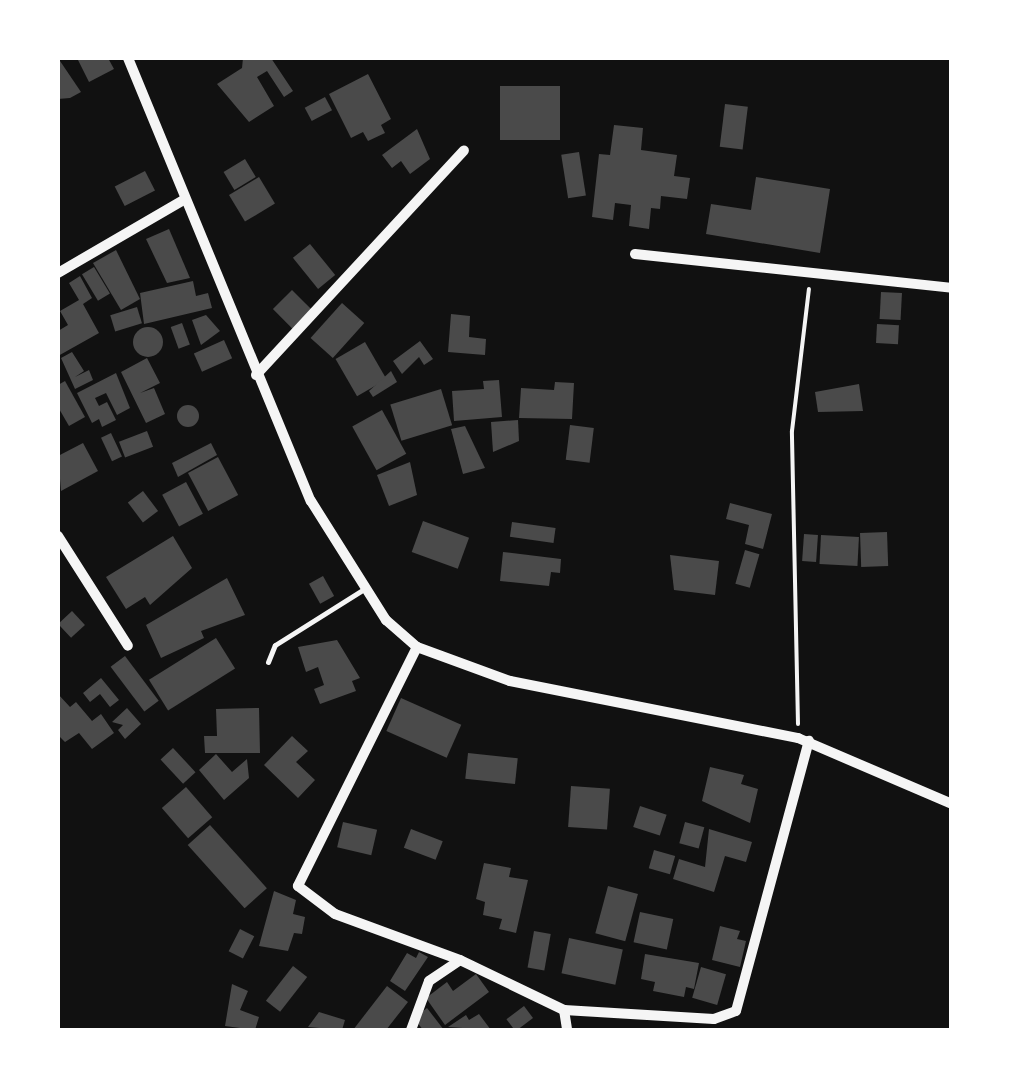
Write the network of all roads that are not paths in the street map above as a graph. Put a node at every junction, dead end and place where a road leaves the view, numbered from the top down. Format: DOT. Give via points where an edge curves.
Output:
graph roads {
  1 [pos="128,58"];
  2 [pos="464,150"];
  3 [pos="185,199"];
  4 [pos="635,254"];
  5 [pos="58,274"];
  6 [pos="952,288"];
  7 [pos="256,375"];
  8 [pos="58,536"];
  9 [pos="364,589"];
  10 [pos="128,646"];
  11 [pos="417,647"];
  12 [pos="268,662"];
  13 [pos="804,740"];
  14 [pos="952,804"];
  15 [pos="460,960"];
  16 [pos="564,1010"];
  17 [pos="411,1030"];
  18 [pos="567,1030"];
  1 -- 3 [label="street"];
  2 -- 7 [label="street"];
  3 -- 5 [label="street"];
  3 -- 7 [label="street"];
  4 -- 6 [label="street"];
  7 -- 9 [label="street" via="312,501"];
  8 -- 10 [label="street"];
  9 -- 11 [label="street"];
  9 -- 12 [label="lane" via="275,645"];
  11 -- 13 [label="street" via="510,682"];
  11 -- 15 [label="street" via="297,882 335,914"];
  13 -- 14 [label="street"];
  13 -- 16 [label="street" via="736,1011 714,1018"];
  15 -- 16 [label="street"];
  15 -- 17 [label="street" via="418,996"];
  16 -- 18 [label="street"];
}
